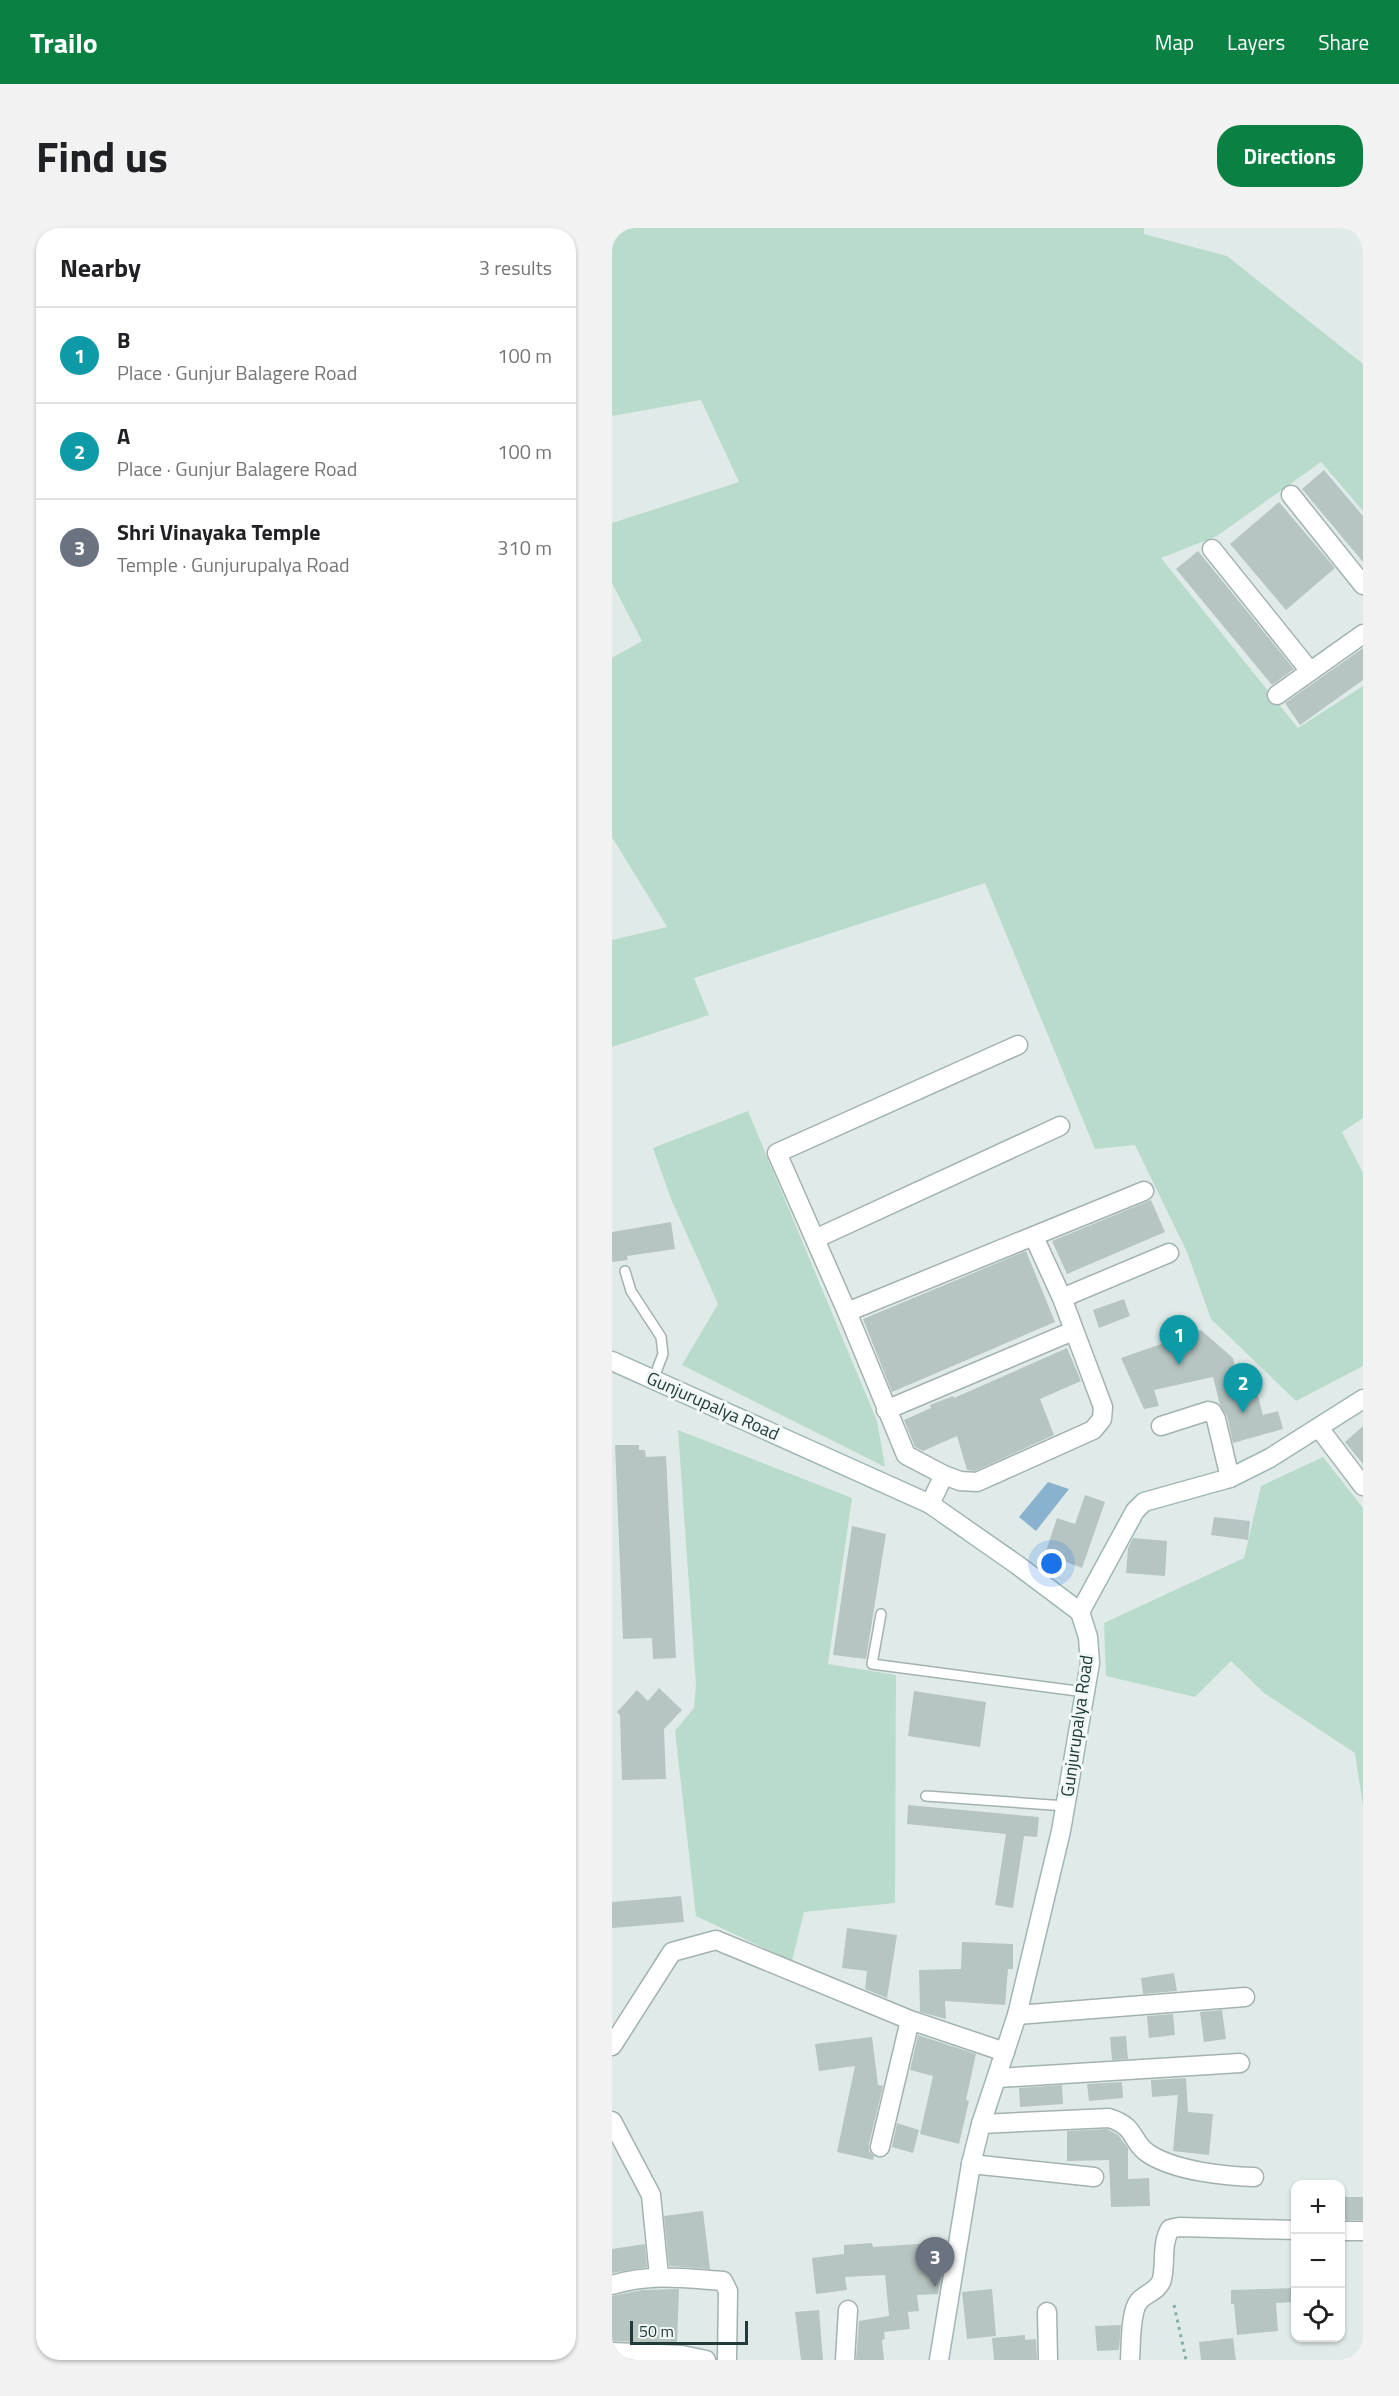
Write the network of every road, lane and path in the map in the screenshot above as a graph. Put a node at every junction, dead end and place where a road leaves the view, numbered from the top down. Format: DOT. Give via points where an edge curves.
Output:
graph roads {
  1 [pos="1291,495"];
  2 [pos="1212,549"];
  3 [pos="1363,585"];
  4 [pos="1363,634"];
  5 [pos="1310,671"];
  6 [pos="1277,695"];
  7 [pos="1018,1045"];
  8 [pos="1060,1126"];
  9 [pos="1144,1191"];
  10 [pos="1034,1237"];
  11 [pos="815,1239"];
  12 [pos="1169,1253"];
  13 [pos="625,1271"];
  14 [pos="1062,1298"];
  15 [pos="847,1312"];
  16 [pos="1073,1330"];
  17 [pos="612,1361"];
  18 [pos="653,1380"];
  19 [pos="1363,1399"];
  20 [pos="886,1410"];
  21 [pos="1161,1426"];
  22 [pos="1319,1428"];
  23 [pos="944,1475"];
  24 [pos="1230,1478"];
  25 [pos="1363,1486"];
  26 [pos="930,1504"];
  27 [pos="1080,1612"];
  28 [pos="881,1614"];
  29 [pos="1085,1692"];
  30 [pos="926,1796"];
  31 [pos="1066,1806"];
  32 [pos="1245,1997"];
  33 [pos="1017,2015"];
  34 [pos="910,2020"];
  35 [pos="612,2046"];
  36 [pos="1005,2052"];
  37 [pos="1240,2063"];
  38 [pos="998,2078"];
  39 [pos="612,2121"];
  40 [pos="981,2124"];
  41 [pos="880,2147"];
  42 [pos="971,2164"];
  43 [pos="1094,2177"];
  44 [pos="1254,2177"];
  45 [pos="1291,2230"];
  46 [pos="1345,2231"];
  47 [pos="1363,2231"];
  48 [pos="659,2276"];
  49 [pos="612,2284"];
  50 [pos="1174,2306"];
  51 [pos="848,2310"];
  52 [pos="1047,2313"];
  53 [pos="612,2352"];
  54 [pos="706,2360"];
  55 [pos="727,2360"];
  56 [pos="844,2360"];
  57 [pos="939,2360"];
  58 [pos="1048,2360"];
  59 [pos="1130,2360"];
  60 [pos="1186,2360"];
  1 -- 3 [label="street"];
  2 -- 5 [label="street"];
  4 -- 5 [label="street"];
  5 -- 6 [label="street"];
  7 -- 11 [label="street" via="777,1153"];
  8 -- 11 [label="street"];
  9 -- 10 [label="street"];
  10 -- 14 [label="street"];
  10 -- 15 [label="street"];
  11 -- 15 [label="street"];
  12 -- 14 [label="street"];
  13 -- 18 [label="lane" via="632,1292 662,1337 663,1354"];
  14 -- 16 [label="street"];
  15 -- 20 [label="street"];
  16 -- 20 [label="street"];
  16 -- 23 [label="street" via="1103,1407 1102,1419 1093,1430 977,1482"];
  17 -- 18 [label="street, Gunjurupalya Road"];
  18 -- 26 [label="street, Gunjurupalya Road"];
  19 -- 22 [label="street"];
  20 -- 23 [label="street" via="906,1455"];
  21 -- 24 [label="street" via="1212,1412"];
  22 -- 24 [label="street"];
  22 -- 25 [label="street"];
  23 -- 26 [label="street"];
  24 -- 27 [label="street" via="1144,1502 1135,1511"];
  26 -- 27 [label="street, Gunjurupalya Road"];
  27 -- 29 [label="street, Gunjurupalya Road" via="1088,1638"];
  28 -- 29 [label="lane" via="872,1664"];
  29 -- 31 [label="street, Gunjurupalya Road"];
  30 -- 31 [label="lane"];
  31 -- 33 [label="street, Gunjurupalya Road"];
  32 -- 33 [label="street"];
  33 -- 36 [label="street, Gunjurupalya Road"];
  34 -- 35 [label="street" via="716,1940 672,1952"];
  34 -- 36 [label="street"];
  34 -- 41 [label="street"];
  36 -- 38 [label="street, Gunjurupalya Road"];
  37 -- 38 [label="street"];
  38 -- 40 [label="street, Gunjurupalya Road"];
  39 -- 48 [label="street" via="651,2195"];
  40 -- 42 [label="street, Gunjurupalya Road"];
  40 -- 44 [label="street" via="1109,2118 1122,2122 1149,2154 1171,2163 1222,2176"];
  42 -- 43 [label="street"];
  42 -- 57 [label="street, Gunjurupalya Road"];
  45 -- 59 [label="street" via="1170,2229 1165,2237 1162,2280 1134,2311"];
  46 -- 47 [label="street"];
  48 -- 49 [label="street"];
  48 -- 55 [label="street" via="723,2281 728,2291"];
  50 -- 60 [label="path"];
  51 -- 56 [label="street"];
  52 -- 58 [label="street"];
  53 -- 54 [label="street"];
}
